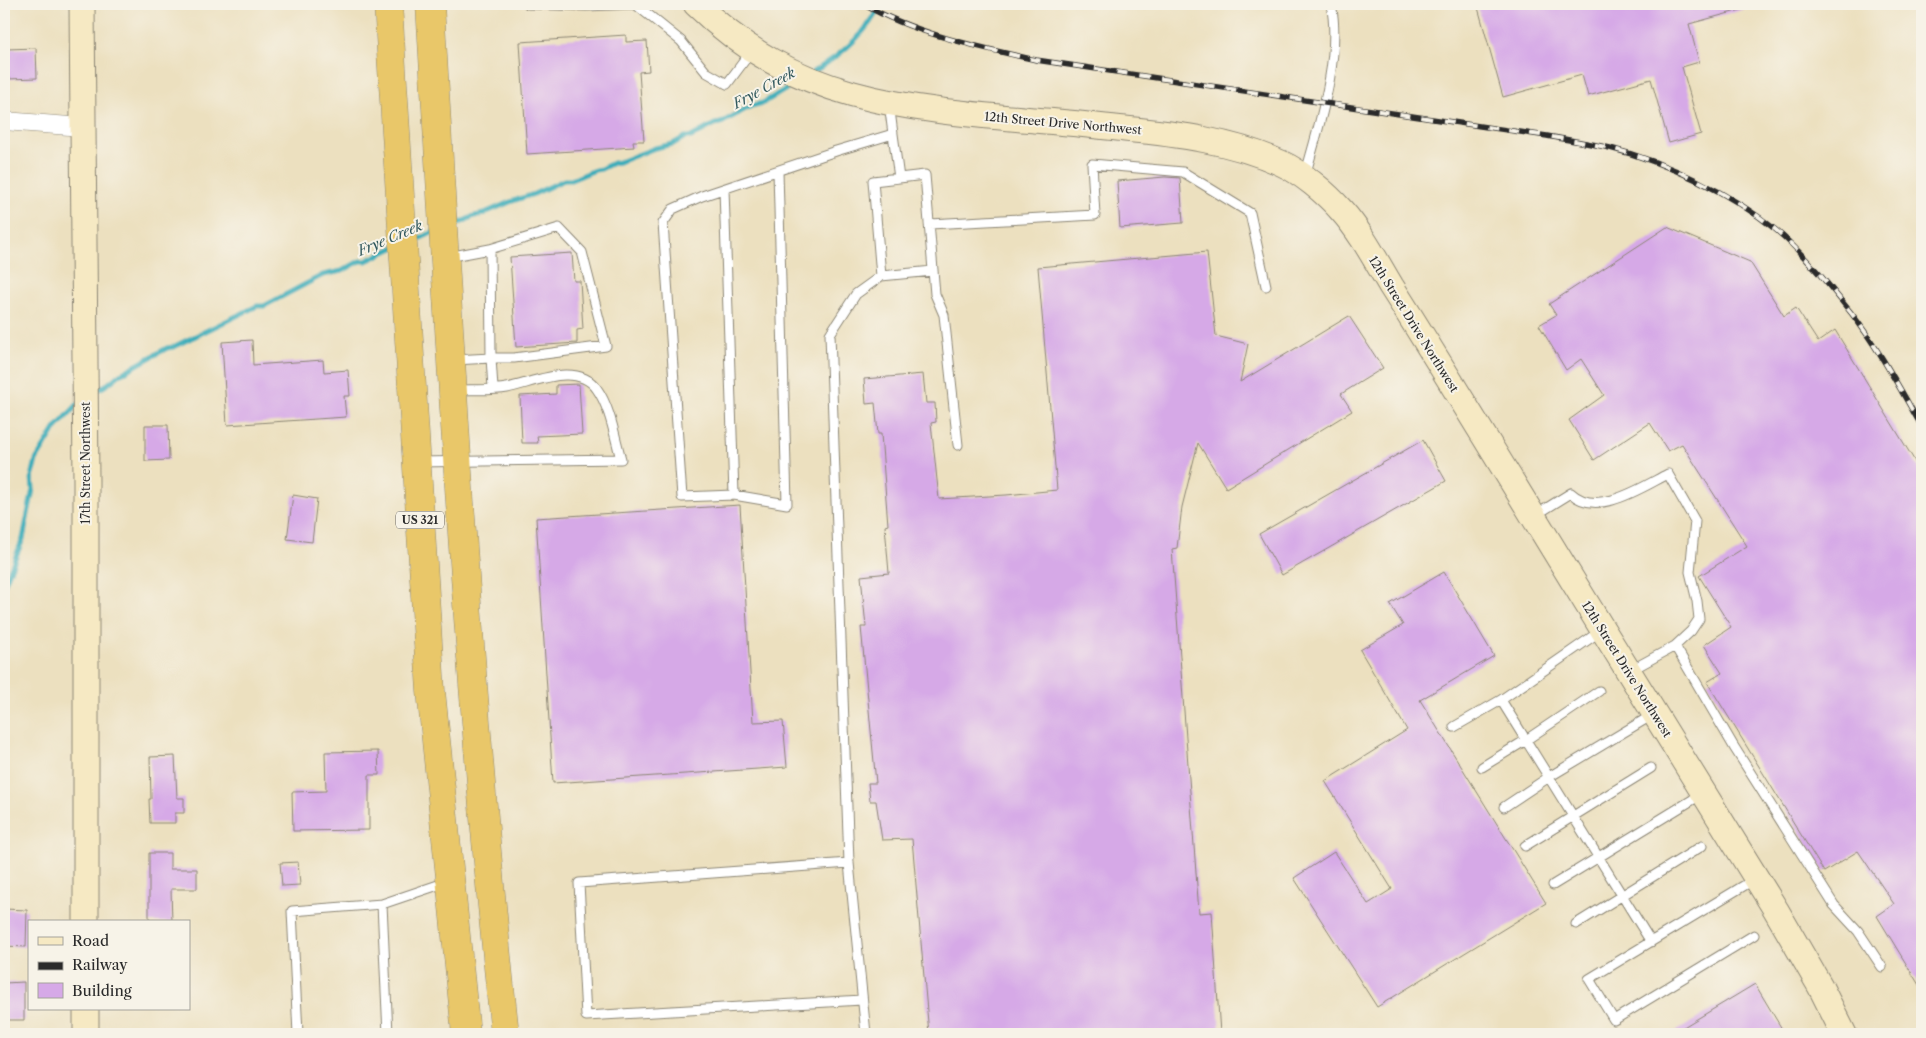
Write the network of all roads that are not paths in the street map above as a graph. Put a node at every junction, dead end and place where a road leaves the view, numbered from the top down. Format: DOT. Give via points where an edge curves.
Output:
graph roads {
  1 [pos="82,4"];
  2 [pos="388,4"];
  3 [pos="430,4"];
  4 [pos="528,4"];
  5 [pos="696,4"];
  6 [pos="1331,4"];
  7 [pos="753,49"];
  8 [pos="889,103"];
  9 [pos="4,121"];
  10 [pos="82,127"];
  11 [pos="893,134"];
  12 [pos="778,171"];
  13 [pos="899,178"];
  14 [pos="1304,179"];
  15 [pos="724,189"];
  16 [pos="930,224"];
  17 [pos="490,249"];
  18 [pos="445,257"];
  19 [pos="933,271"];
  20 [pos="881,276"];
  21 [pos="1266,286"];
  22 [pos="491,358"];
  23 [pos="451,360"];
  24 [pos="493,388"];
  25 [pos="453,390"];
  26 [pos="958,445"];
  27 [pos="417,462"];
  28 [pos="458,462"];
  29 [pos="734,495"];
  30 [pos="1533,516"];
  31 [pos="1603,630"];
  32 [pos="1675,646"];
  33 [pos="1628,672"];
  34 [pos="1600,691"];
  35 [pos="1501,700"];
  36 [pos="1654,714"];
  37 [pos="1454,727"];
  38 [pos="1526,740"];
  39 [pos="1482,766"];
  40 [pos="1651,768"];
  41 [pos="1549,777"];
  42 [pos="1703,793"];
  43 [pos="1504,807"];
  44 [pos="1573,816"];
  45 [pos="1525,846"];
  46 [pos="1702,846"];
  47 [pos="1598,856"];
  48 [pos="849,863"];
  49 [pos="1756,878"];
  50 [pos="450,882"];
  51 [pos="1553,885"];
  52 [pos="1622,896"];
  53 [pos="382,904"];
  54 [pos="86,920"];
  55 [pos="1576,924"];
  56 [pos="1754,936"];
  57 [pos="1651,942"];
  58 [pos="1882,966"];
  59 [pos="862,1000"];
  60 [pos="86,1010"];
  61 [pos="86,1034"];
  62 [pos="298,1034"];
  63 [pos="388,1034"];
  64 [pos="466,1034"];
  65 [pos="506,1034"];
  66 [pos="866,1034"];
  67 [pos="1844,1034"];
  1 -- 10 [label="street, 17th Street Northwest"];
  2 -- 27 [label="highway, US 321"];
  3 -- 18 [label="highway, US 321"];
  4 -- 7 [label="lane" via="635,4 681,41 706,72 727,84"];
  5 -- 7 [label="street, 12th Street Drive Northwest"];
  6 -- 14 [label="lane" via="1334,17 1332,56 1325,102"];
  7 -- 8 [label="street, 12th Street Drive Northwest" via="784,68 824,85"];
  8 -- 11 [label="lane"];
  8 -- 14 [label="street, 12th Street Drive Northwest" via="966,115 1184,135 1238,148 1284,164"];
  9 -- 10 [label="street"];
  10 -- 54 [label="street, 17th Street Northwest"];
  11 -- 12 [label="lane"];
  11 -- 13 [label="lane"];
  12 -- 15 [label="lane"];
  12 -- 29 [label="lane" via="787,504"];
  13 -- 16 [label="lane" via="925,175"];
  13 -- 20 [label="lane" via="873,181"];
  14 -- 30 [label="street, 12th Street Drive Northwest" via="1342,211 1364,243"];
  15 -- 29 [label="lane"];
  15 -- 29 [label="lane" via="673,209 663,223 682,497"];
  16 -- 19 [label="lane"];
  16 -- 21 [label="lane" via="1095,215 1092,164 1183,172 1250,213"];
  17 -- 18 [label="lane"];
  17 -- 22 [label="lane"];
  17 -- 22 [label="lane" via="559,228 582,252 606,346"];
  18 -- 23 [label="highway, US 321"];
  19 -- 20 [label="lane"];
  19 -- 26 [label="lane" via="935,294 944,314"];
  20 -- 48 [label="lane" via="856,294 830,334"];
  22 -- 23 [label="lane"];
  22 -- 24 [label="lane"];
  23 -- 25 [label="highway, US 321"];
  24 -- 25 [label="lane"];
  24 -- 28 [label="lane" via="507,388 540,378 584,378 597,388 605,404 621,459"];
  25 -- 28 [label="highway, US 321"];
  27 -- 28 [label="lane"];
  27 -- 50 [label="highway, US 321" via="431,691"];
  28 -- 65 [label="highway, US 321" via="474,699"];
  30 -- 31 [label="street, 12th Street Drive Northwest"];
  30 -- 32 [label="lane" via="1571,493 1586,502 1614,501 1668,474 1695,521 1690,572 1699,619"];
  31 -- 33 [label="street, 12th Street Drive Northwest"];
  31 -- 35 [label="lane"];
  32 -- 33 [label="lane"];
  32 -- 58 [label="lane" via="1734,747 1834,905 1858,931"];
  33 -- 36 [label="street, 12th Street Drive Northwest"];
  34 -- 38 [label="lane"];
  35 -- 37 [label="lane"];
  35 -- 38 [label="lane"];
  36 -- 41 [label="lane"];
  36 -- 42 [label="street, 12th Street Drive Northwest"];
  38 -- 39 [label="lane"];
  38 -- 41 [label="lane"];
  40 -- 44 [label="lane"];
  41 -- 43 [label="lane"];
  41 -- 44 [label="lane"];
  42 -- 47 [label="lane"];
  42 -- 49 [label="street, 12th Street Drive Northwest"];
  44 -- 45 [label="lane"];
  44 -- 47 [label="lane"];
  46 -- 52 [label="lane"];
  47 -- 51 [label="lane"];
  47 -- 52 [label="lane"];
  48 -- 59 [label="lane"];
  48 -- 59 [label="lane" via="579,883 586,1016"];
  49 -- 57 [label="lane"];
  49 -- 67 [label="street, 12th Street Drive Northwest" via="1820,986"];
  50 -- 53 [label="lane"];
  50 -- 64 [label="highway, US 321"];
  52 -- 55 [label="lane"];
  52 -- 57 [label="lane"];
  53 -- 62 [label="lane" via="292,911"];
  53 -- 63 [label="lane"];
  56 -- 57 [label="lane" via="1614,1020 1589,979"];
  59 -- 66 [label="lane"];
  60 -- 61 [label="street"];
}
